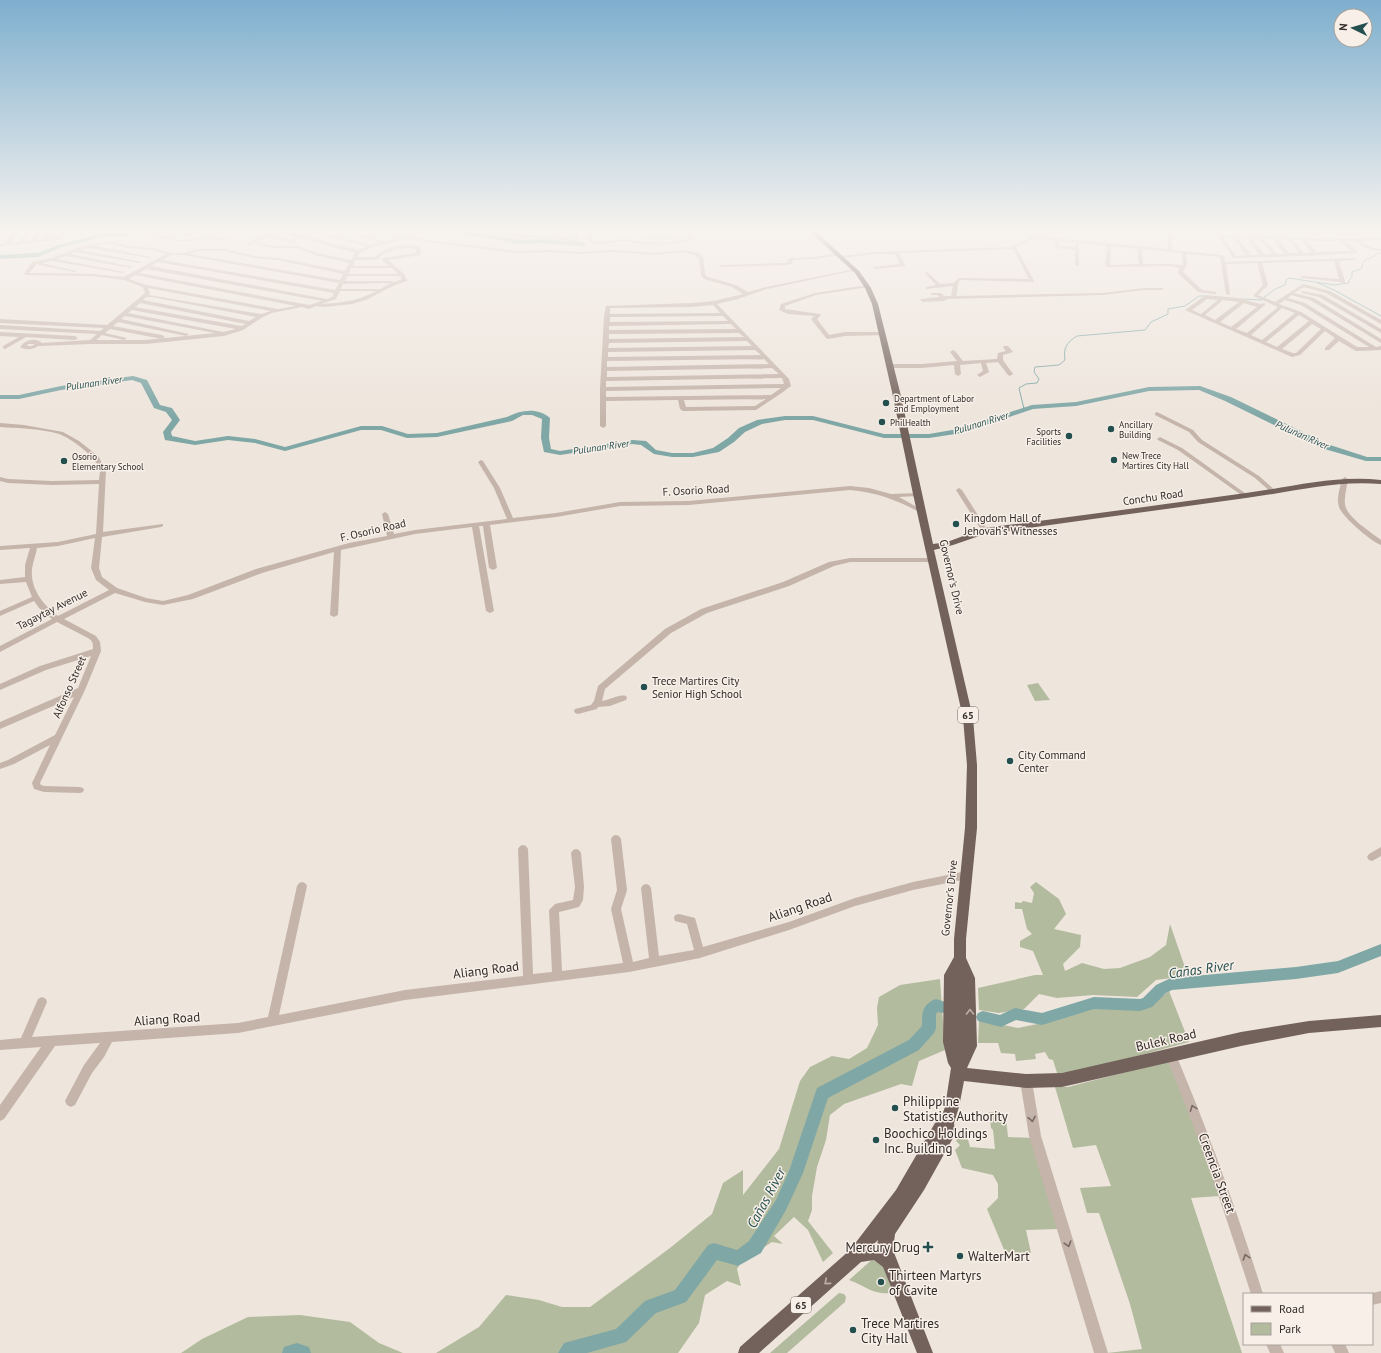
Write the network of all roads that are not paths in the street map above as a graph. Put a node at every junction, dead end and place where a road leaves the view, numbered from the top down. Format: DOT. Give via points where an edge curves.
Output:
graph roads {
  1 [pos="148,293"];
  2 [pos="184,293"];
  3 [pos="236,293"];
  4 [pos="289,293"];
  5 [pos="336,293"];
  6 [pos="375,293"];
  7 [pos="750,293"];
  8 [pos="820,293"];
  9 [pos="870,293"];
  10 [pos="955,293"];
  11 [pos="1110,293"];
  12 [pos="1220,293"];
  13 [pos="1257,293"];
  14 [pos="1309,293"];
  15 [pos="1330,293"];
  16 [pos="747,294"];
  17 [pos="933,294"];
  18 [pos="1228,294"];
  19 [pos="1291,294"];
  20 [pos="145,296"];
  21 [pos="334,298"];
  22 [pos="947,298"];
  23 [pos="1223,298"];
  24 [pos="1284,298"];
  25 [pos="363,299"];
  26 [pos="1261,299"];
  27 [pos="326,300"];
  28 [pos="923,300"];
  29 [pos="139,301"];
  30 [pos="1243,301"];
  31 [pos="714,303"];
  32 [pos="1275,304"];
  33 [pos="1260,306"];
  34 [pos="1282,306"];
  35 [pos="309,307"];
  36 [pos="131,308"];
  37 [pos="277,310"];
  38 [pos="1299,313"];
  39 [pos="124,314"];
  40 [pos="725,314"];
  41 [pos="261,316"];
  42 [pos="607,316"];
  43 [pos="1201,316"];
  44 [pos="116,320"];
  45 [pos="0,321"];
  46 [pos="1312,321"];
  47 [pos="31,322"];
  48 [pos="732,322"];
  49 [pos="1216,322"];
  50 [pos="1381,322"];
  51 [pos="46,323"];
  52 [pos="250,323"];
  53 [pos="607,324"];
  54 [pos="109,326"];
  55 [pos="0,327"];
  56 [pos="21,328"];
  57 [pos="241,328"];
  58 [pos="36,329"];
  59 [pos="1232,329"];
  60 [pos="1324,329"];
  61 [pos="740,331"];
  62 [pos="1381,331"];
  63 [pos="606,332"];
  64 [pos="100,333"];
  65 [pos="0,334"];
  66 [pos="10,334"];
  67 [pos="224,334"];
  68 [pos="882,334"];
  69 [pos="25,335"];
  70 [pos="194,336"];
  71 [pos="1247,336"];
  72 [pos="1339,338"];
  73 [pos="748,339"];
  74 [pos="1380,339"];
  75 [pos="0,340"];
  76 [pos="92,340"];
  77 [pos="163,340"];
  78 [pos="606,341"];
  79 [pos="131,342"];
  80 [pos="1263,342"];
  81 [pos="39,345"];
  82 [pos="5,347"];
  83 [pos="1006,347"];
  84 [pos="756,348"];
  85 [pos="1379,348"];
  86 [pos="1278,349"];
  87 [pos="1327,349"];
  88 [pos="605,350"];
  89 [pos="953,352"];
  90 [pos="765,357"];
  91 [pos="605,360"];
  92 [pos="1000,360"];
  93 [pos="983,361"];
  94 [pos="959,363"];
  95 [pos="773,366"];
  96 [pos="890,366"];
  97 [pos="604,369"];
  98 [pos="958,374"];
  99 [pos="980,374"];
  100 [pos="1010,374"];
  101 [pos="782,376"];
  102 [pos="604,379"];
  103 [pos="788,385"];
  104 [pos="603,389"];
  105 [pos="772,397"];
  106 [pos="681,398"];
  107 [pos="604,399"];
  108 [pos="1157,414"];
  109 [pos="0,425"];
  110 [pos="603,426"];
  111 [pos="1160,439"];
  112 [pos="481,462"];
  113 [pos="0,479"];
  114 [pos="1346,479"];
  115 [pos="103,482"];
  116 [pos="1381,482"];
  117 [pos="959,490"];
  118 [pos="1274,492"];
  119 [pos="917,494"];
  120 [pos="890,496"];
  121 [pos="1246,496"];
  122 [pos="921,511"];
  123 [pos="385,514"];
  124 [pos="511,521"];
  125 [pos="486,523"];
  126 [pos="475,524"];
  127 [pos="161,525"];
  128 [pos="985,531"];
  129 [pos="99,535"];
  130 [pos="391,537"];
  131 [pos="1381,543"];
  132 [pos="34,547"];
  133 [pos="0,548"];
  134 [pos="929,548"];
  135 [pos="338,549"];
  136 [pos="932,560"];
  137 [pos="493,568"];
  138 [pos="28,579"];
  139 [pos="0,582"];
  140 [pos="114,590"];
  141 [pos="35,598"];
  142 [pos="490,611"];
  143 [pos="0,614"];
  144 [pos="334,615"];
  145 [pos="56,619"];
  146 [pos="0,649"];
  147 [pos="98,651"];
  148 [pos="0,687"];
  149 [pos="81,690"];
  150 [pos="623,698"];
  151 [pos="598,704"];
  152 [pos="578,711"];
  153 [pos="0,726"];
  154 [pos="58,737"];
  155 [pos="0,766"];
  156 [pos="80,790"];
  157 [pos="616,839"];
  158 [pos="523,849"];
  159 [pos="1381,852"];
  160 [pos="576,853"];
  161 [pos="1372,857"];
  162 [pos="967,874"];
  163 [pos="302,886"];
  164 [pos="646,888"];
  165 [pos="679,918"];
  166 [pos="700,953"];
  167 [pos="960,958"];
  168 [pos="655,962"];
  169 [pos="629,966"];
  170 [pos="557,976"];
  171 [pos="960,977"];
  172 [pos="528,980"];
  173 [pos="42,1002"];
  174 [pos="1381,1021"];
  175 [pos="272,1022"];
  176 [pos="109,1037"];
  177 [pos="52,1041"];
  178 [pos="24,1043"];
  179 [pos="960,1044"];
  180 [pos="0,1045"];
  181 [pos="1170,1054"];
  182 [pos="958,1074"];
  183 [pos="1026,1081"];
  184 [pos="71,1101"];
  185 [pos="0,1115"];
  186 [pos="947,1124"];
  187 [pos="856,1256"];
  188 [pos="890,1265"];
  189 [pos="1258,1293"];
  190 [pos="746,1353"];
  191 [pos="925,1353"];
  192 [pos="1101,1353"];
  1 -- 20 [label="street"];
  2 -- 37 [label="street"];
  3 -- 35 [label="street"];
  4 -- 27 [label="street"];
  5 -- 21 [label="street"];
  6 -- 25 [label="street"];
  7 -- 16 [label="street"];
  8 -- 68 [label="street" via="783,305 782,310 818,315 814,319 828,337 845,334"];
  9 -- 68 [label="main road, Governor's Drive / 65"];
  10 -- 22 [label="street" via="953,297"];
  11 -- 22 [label="street"];
  12 -- 18 [label="street"];
  13 -- 26 [label="street" via="1255,295"];
  14 -- 62 [label="street" via="1320,296"];
  15 -- 50 [label="street"];
  16 -- 31 [label="street"];
  17 -- 22 [label="street"];
  18 -- 26 [label="street"];
  19 -- 24 [label="street"];
  19 -- 74 [label="street" via="1312,299"];
  20 -- 29 [label="street"];
  20 -- 41 [label="street"];
  21 -- 25 [label="street"];
  21 -- 27 [label="street"];
  22 -- 28 [label="street"];
  23 -- 30 [label="street"];
  23 -- 43 [label="street"];
  23 -- 43 [label="street" via="1204,297 1188,310"];
  24 -- 32 [label="street"];
  24 -- 85 [label="street" via="1302,304"];
  25 -- 35 [label="street" via="343,304"];
  26 -- 32 [label="street"];
  26 -- 33 [label="street"];
  27 -- 35 [label="street"];
  29 -- 36 [label="street"];
  29 -- 52 [label="street"];
  30 -- 33 [label="street"];
  30 -- 49 [label="street"];
  31 -- 40 [label="street"];
  31 -- 42 [label="street" via="692,306 608,307"];
  32 -- 34 [label="street"];
  33 -- 59 [label="street"];
  34 -- 38 [label="street"];
  34 -- 71 [label="street"];
  35 -- 37 [label="street"];
  36 -- 39 [label="street"];
  36 -- 57 [label="street"];
  37 -- 41 [label="street"];
  38 -- 46 [label="street"];
  38 -- 80 [label="street"];
  39 -- 44 [label="street"];
  39 -- 67 [label="street"];
  40 -- 42 [label="street"];
  40 -- 48 [label="street"];
  41 -- 52 [label="street"];
  42 -- 53 [label="street"];
  43 -- 49 [label="street"];
  44 -- 54 [label="street"];
  44 -- 70 [label="street"];
  45 -- 47 [label="street"];
  46 -- 60 [label="street"];
  46 -- 86 [label="street"];
  47 -- 51 [label="street"];
  47 -- 56 [label="street"];
  48 -- 53 [label="street"];
  48 -- 61 [label="street"];
  49 -- 59 [label="street"];
  51 -- 54 [label="street"];
  51 -- 58 [label="street"];
  52 -- 57 [label="street"];
  53 -- 63 [label="street"];
  54 -- 64 [label="street"];
  54 -- 77 [label="street" via="162,337"];
  55 -- 56 [label="street"];
  56 -- 58 [label="street"];
  56 -- 66 [label="street"];
  57 -- 67 [label="street"];
  58 -- 64 [label="street"];
  58 -- 69 [label="street"];
  59 -- 71 [label="street"];
  60 -- 72 [label="street"];
  60 -- 86 [label="street" via="1298,354 1292,355"];
  61 -- 63 [label="street"];
  61 -- 73 [label="street"];
  63 -- 78 [label="street"];
  64 -- 76 [label="street"];
  64 -- 79 [label="street" via="132,340"];
  65 -- 66 [label="street"];
  66 -- 69 [label="street"];
  66 -- 75 [label="street"];
  67 -- 70 [label="street"];
  68 -- 96 [label="main road, Governor's Drive / 65"];
  69 -- 76 [label="street"];
  69 -- 82 [label="street"];
  70 -- 77 [label="street"];
  71 -- 80 [label="street"];
  72 -- 85 [label="street" via="1356,349"];
  72 -- 87 [label="street"];
  73 -- 78 [label="street"];
  73 -- 84 [label="street"];
  76 -- 79 [label="street"];
  76 -- 81 [label="street"];
  77 -- 79 [label="street"];
  78 -- 88 [label="street"];
  80 -- 86 [label="street"];
  83 -- 92 [label="street" via="1010,352 1000,354"];
  84 -- 88 [label="street"];
  84 -- 90 [label="street"];
  88 -- 91 [label="street"];
  89 -- 94 [label="street"];
  90 -- 91 [label="street"];
  90 -- 95 [label="street"];
  91 -- 97 [label="street"];
  92 -- 93 [label="street"];
  92 -- 100 [label="street"];
  93 -- 94 [label="street"];
  93 -- 99 [label="street" via="986,372"];
  94 -- 96 [label="street"];
  94 -- 98 [label="street"];
  95 -- 97 [label="street"];
  95 -- 101 [label="street"];
  96 -- 119 [label="main road, Governor's Drive / 65"];
  97 -- 102 [label="street"];
  101 -- 102 [label="street"];
  101 -- 103 [label="street"];
  102 -- 104 [label="street"];
  103 -- 104 [label="street"];
  103 -- 105 [label="street"];
  104 -- 107 [label="street"];
  105 -- 106 [label="street"];
  105 -- 106 [label="street" via="756,408 683,409"];
  106 -- 107 [label="street"];
  107 -- 110 [label="street"];
  108 -- 118 [label="street" via="1191,431 1200,441 1257,477"];
  109 -- 115 [label="street, F. Osorio Road" via="60,433 78,442 96,457 103,470"];
  111 -- 121 [label="street" via="1180,449"];
  112 -- 124 [label="street" via="497,488"];
  113 -- 115 [label="street" via="52,483"];
  114 -- 116 [label="main road, Conchu Road"];
  114 -- 118 [label="main road, Conchu Road"];
  114 -- 131 [label="street" via="1342,508"];
  115 -- 129 [label="street, F. Osorio Road"];
  117 -- 128 [label="street"];
  118 -- 121 [label="main road, Conchu Road"];
  119 -- 120 [label="street, F. Osorio Road"];
  119 -- 122 [label="main road, Governor's Drive / 65"];
  120 -- 122 [label="street, F. Osorio Road"];
  120 -- 124 [label="street, F. Osorio Road" via="864,489 839,489 690,503 620,504"];
  121 -- 128 [label="main road, Conchu Road"];
  122 -- 134 [label="main road, Governor's Drive / 65"];
  123 -- 130 [label="street"];
  124 -- 125 [label="street, F. Osorio Road"];
  125 -- 126 [label="street, F. Osorio Road"];
  125 -- 137 [label="street"];
  126 -- 130 [label="street, F. Osorio Road"];
  126 -- 142 [label="street"];
  127 -- 129 [label="street"];
  128 -- 134 [label="main road, Conchu Road" via="939,548"];
  129 -- 132 [label="street"];
  129 -- 140 [label="street, F. Osorio Road" via="95,568 99,578"];
  130 -- 135 [label="street, F. Osorio Road"];
  132 -- 133 [label="street"];
  132 -- 138 [label="street" via="28,565"];
  134 -- 136 [label="main road, Governor's Drive / 65"];
  135 -- 140 [label="street, F. Osorio Road" via="237,578 176,601 145,600"];
  135 -- 144 [label="street"];
  136 -- 151 [label="street" via="850,560 832,564 786,584 704,611 668,631 601,688"];
  136 -- 162 [label="main road, Governor's Drive / 65" via="961,681 970,731 972,813"];
  138 -- 139 [label="street"];
  138 -- 141 [label="street, Alfonso Street"];
  140 -- 145 [label="street, Tagaytay Avenue"];
  141 -- 143 [label="street"];
  141 -- 145 [label="street, Alfonso Street" via="45,612"];
  145 -- 146 [label="street, Tagaytay Avenue"];
  145 -- 147 [label="street, Alfonso Street" via="91,636 98,644"];
  147 -- 148 [label="street" via="43,668"];
  147 -- 149 [label="street, Alfonso Street"];
  149 -- 153 [label="street"];
  149 -- 154 [label="street, Alfonso Street"];
  150 -- 151 [label="street"];
  151 -- 152 [label="street"];
  154 -- 155 [label="street"];
  154 -- 156 [label="street, Alfonso Street" via="36,783 37,787"];
  157 -- 169 [label="street" via="622,890 616,909"];
  158 -- 172 [label="street"];
  159 -- 161 [label="street"];
  160 -- 170 [label="street" via="578,901 576,904 554,910"];
  162 -- 166 [label="street, Aliang Road" via="859,901 789,926"];
  162 -- 167 [label="main road, Governor's Drive / 65" via="961,919"];
  163 -- 175 [label="street"];
  164 -- 168 [label="street"];
  165 -- 166 [label="street" via="691,921"];
  166 -- 168 [label="street, Aliang Road"];
  167 -- 171 [label="main road, Governor's Drive / 65"];
  167 -- 171 [label="main road, Governor's Drive / 65"];
  168 -- 169 [label="street, Aliang Road"];
  169 -- 170 [label="street, Aliang Road"];
  170 -- 172 [label="street, Aliang Road"];
  171 -- 179 [label="main road, Governor's Drive / 65"];
  171 -- 179 [label="main road, Governor's Drive / 65"];
  172 -- 175 [label="street, Aliang Road" via="405,995"];
  173 -- 178 [label="street"];
  174 -- 181 [label="main road, Bulek Road" via="1287,1030"];
  175 -- 176 [label="street, Aliang Road" via="238,1028"];
  176 -- 177 [label="street, Aliang Road"];
  176 -- 184 [label="street"];
  177 -- 178 [label="street, Aliang Road"];
  177 -- 185 [label="street"];
  178 -- 180 [label="street, Aliang Road"];
  179 -- 182 [label="main road, Governor's Drive / 65"];
  179 -- 182 [label="main road, Governor's Drive / 65"];
  181 -- 183 [label="main road, Bulek Road" via="1062,1080"];
  189 -- 181 [label="street, Creencia Street, one-way" via="1233,1217 1190,1100"];
  182 -- 183 [label="main road, Bulek Road"];
  182 -- 186 [label="main road, Governor's Drive / 65"];
  183 -- 192 [label="street, one-way" via="1035,1136"];
  186 -- 187 [label="main road, Governor's Drive / 65" via="940,1128 911,1180"];
  186 -- 188 [label="main road, Governor's Drive / 65" via="948,1133 945,1141 887,1234 885,1245"];
  187 -- 188 [label="main road, Governor's Drive / 65" via="876,1252"];
  187 -- 190 [label="main road, Governor's Drive / 65, one-way"];
  188 -- 191 [label="main road"];
}
